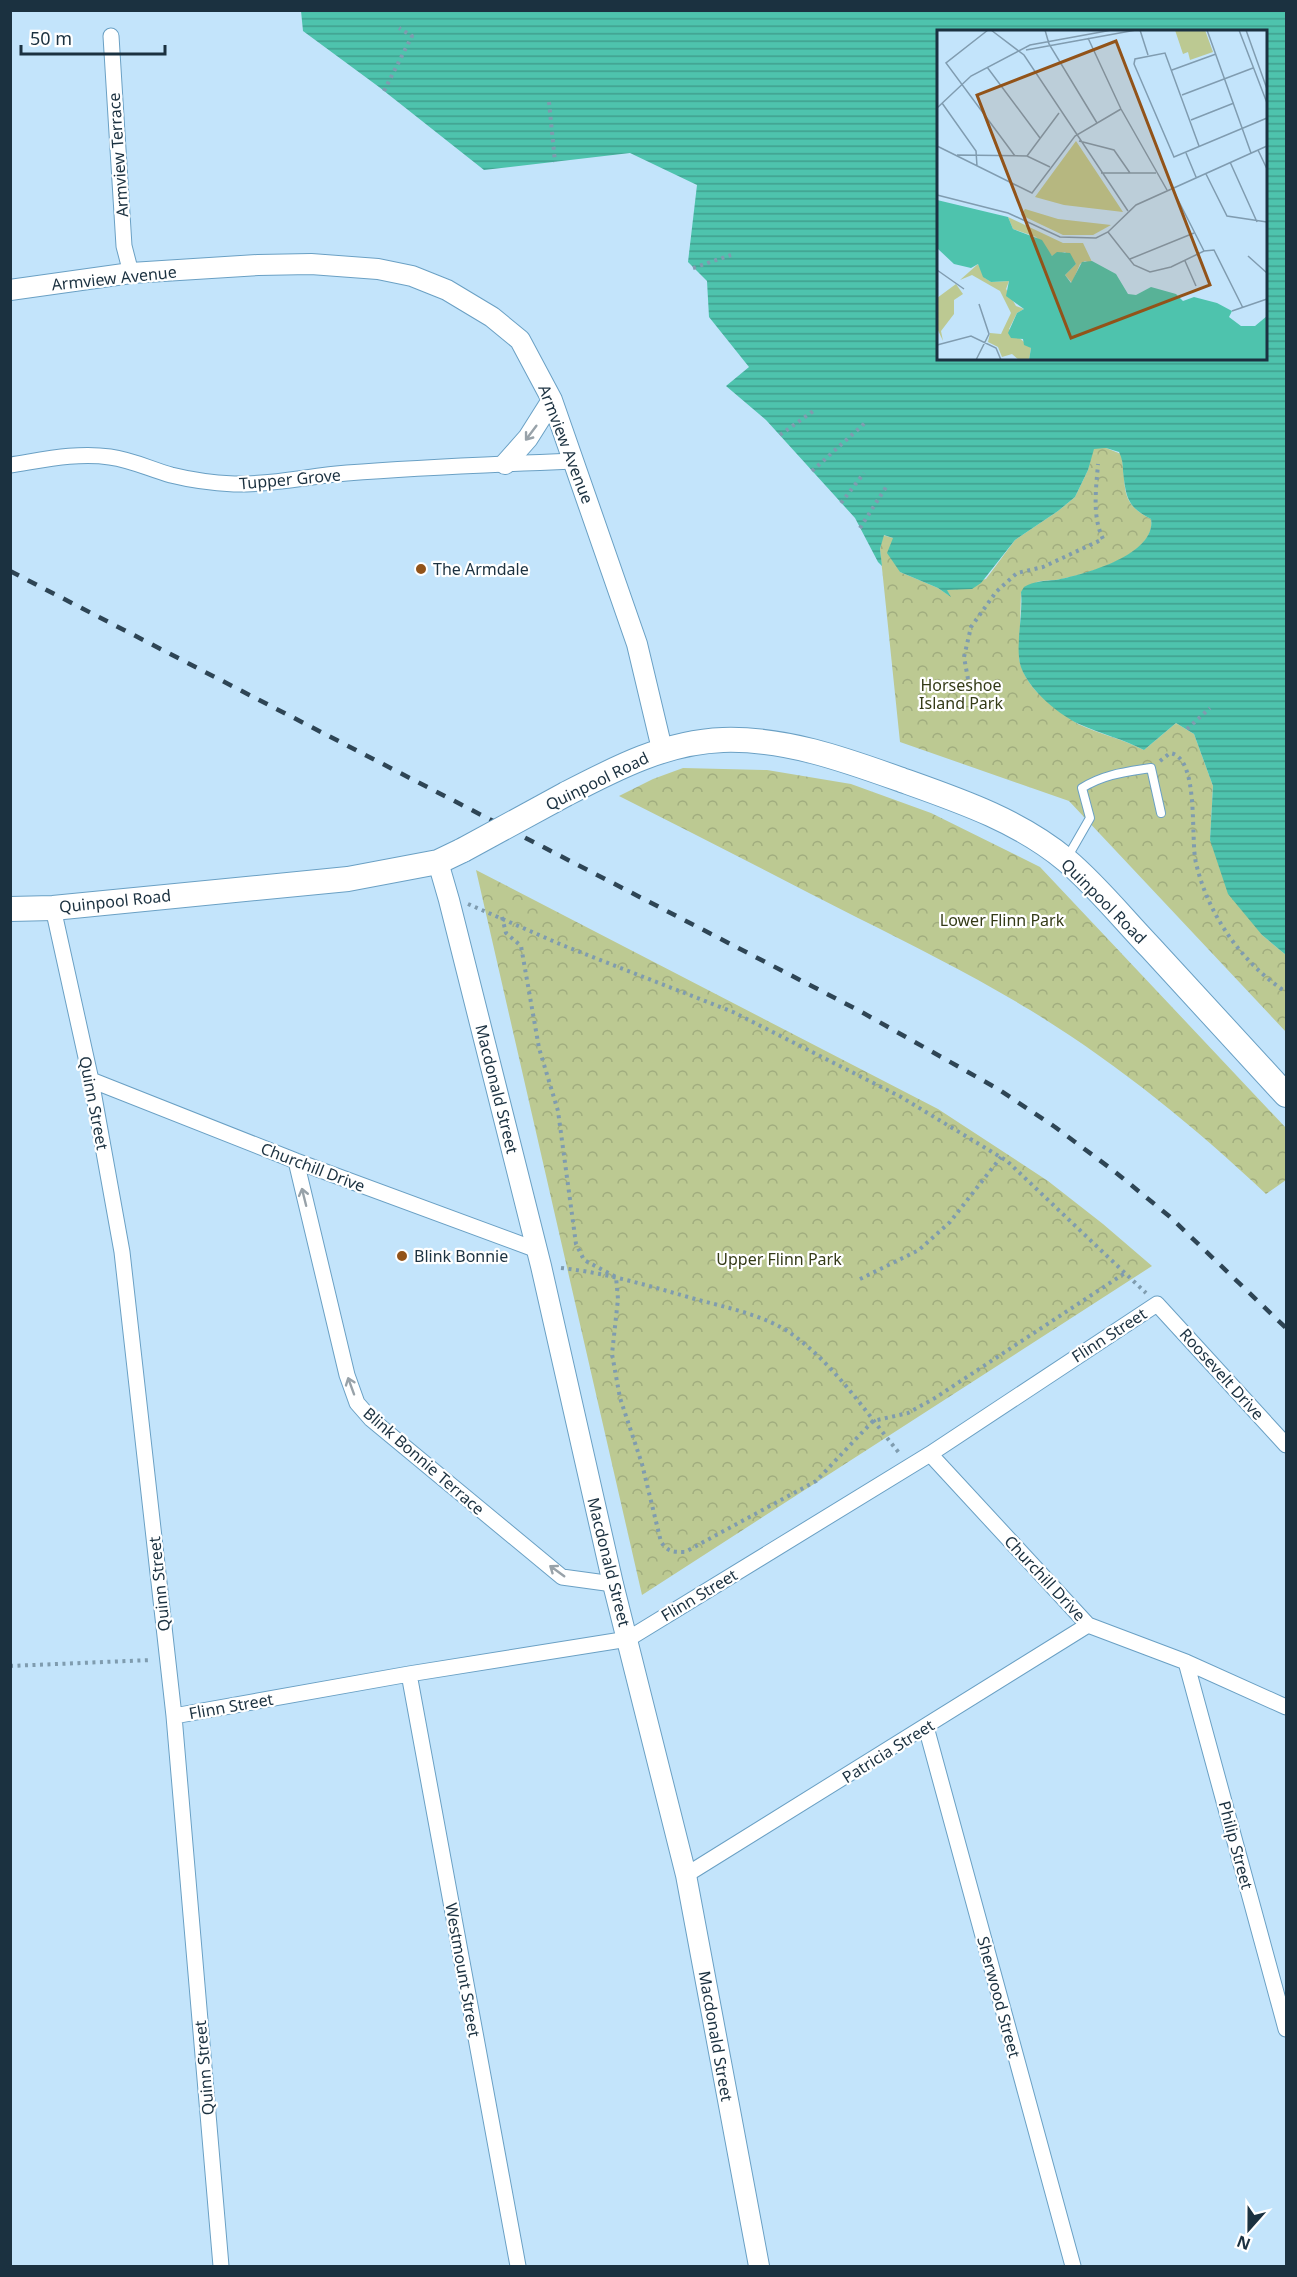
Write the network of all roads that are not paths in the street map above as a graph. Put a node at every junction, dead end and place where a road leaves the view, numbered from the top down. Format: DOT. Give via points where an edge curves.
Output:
graph roads {
  1 [pos="111,36"];
  2 [pos="131,273"];
  3 [pos="10,290"];
  4 [pos="552,400"];
  5 [pos="574,461"];
  6 [pos="505,464"];
  7 [pos="10,465"];
  8 [pos="662,749"];
  9 [pos="1161,813"];
  10 [pos="1065,860"];
  11 [pos="438,862"];
  12 [pos="52,908"];
  13 [pos="10,909"];
  14 [pos="91,1080"];
  15 [pos="1287,1095"];
  16 [pos="296,1161"];
  17 [pos="539,1258"];
  18 [pos="1157,1304"];
  19 [pos="1287,1445"];
  20 [pos="930,1454"];
  21 [pos="613,1584"];
  22 [pos="1088,1625"];
  23 [pos="628,1639"];
  24 [pos="1186,1662"];
  25 [pos="409,1674"];
  26 [pos="1287,1707"];
  27 [pos="174,1716"];
  28 [pos="926,1727"];
  29 [pos="686,1875"];
  30 [pos="1287,2029"];
  31 [pos="221,2266"];
  32 [pos="518,2266"];
  33 [pos="759,2266"];
  34 [pos="1073,2266"];
  1 -- 2 [label="street, Armview Terrace" via="124,246"];
  2 -- 3 [label="street, Armview Avenue"];
  2 -- 4 [label="street, Armview Avenue" via="311,264 412,276 447,290 492,317 519,340"];
  4 -- 5 [label="street, Armview Avenue"];
  4 -- 6 [label="street, one-way" via="528,438"];
  5 -- 6 [label="street, Tupper Grove"];
  5 -- 8 [label="street, Armview Avenue" via="637,644"];
  6 -- 7 [label="street, Tupper Grove" via="233,484 192,480 108,456 75,455"];
  8 -- 10 [label="main road, Quinpool Road" via="723,740 792,746 967,803 1024,830"];
  8 -- 11 [label="main road, Quinpool Road, bridge" via="609,772"];
  9 -- 10 [label="lane" via="1151,768 1096,779 1082,788 1090,818"];
  10 -- 15 [label="main road, Quinpool Road"];
  11 -- 12 [label="main road, Quinpool Road" via="348,879"];
  11 -- 17 [label="street, Macdonald Street"];
  12 -- 13 [label="main road, Quinpool Road"];
  12 -- 14 [label="street, Quinn Street"];
  14 -- 16 [label="street, Churchill Drive"];
  14 -- 27 [label="street, Quinn Street" via="122,1252"];
  16 -- 17 [label="street, Churchill Drive"];
  21 -- 16 [label="street, Blink Bonnie Terrace, one-way" via="562,1577 371,1419 357,1403"];
  17 -- 21 [label="street, Macdonald Street"];
  18 -- 19 [label="street, Roosevelt Drive"];
  18 -- 20 [label="street, Flinn Street"];
  20 -- 22 [label="street, Churchill Drive"];
  20 -- 23 [label="street, Flinn Street"];
  21 -- 23 [label="street, Macdonald Street"];
  22 -- 24 [label="street, Churchill Drive"];
  22 -- 28 [label="street, Patricia Street"];
  23 -- 25 [label="street, Flinn Street"];
  23 -- 29 [label="street, Macdonald Street"];
  24 -- 26 [label="street, Churchill Drive"];
  24 -- 30 [label="street, Philip Street"];
  25 -- 27 [label="street, Flinn Street"];
  25 -- 32 [label="street, Westmount Street"];
  27 -- 31 [label="street, Quinn Street"];
  28 -- 29 [label="street, Patricia Street"];
  28 -- 34 [label="street, Sherwood Street"];
  29 -- 33 [label="street, Macdonald Street"];
}
